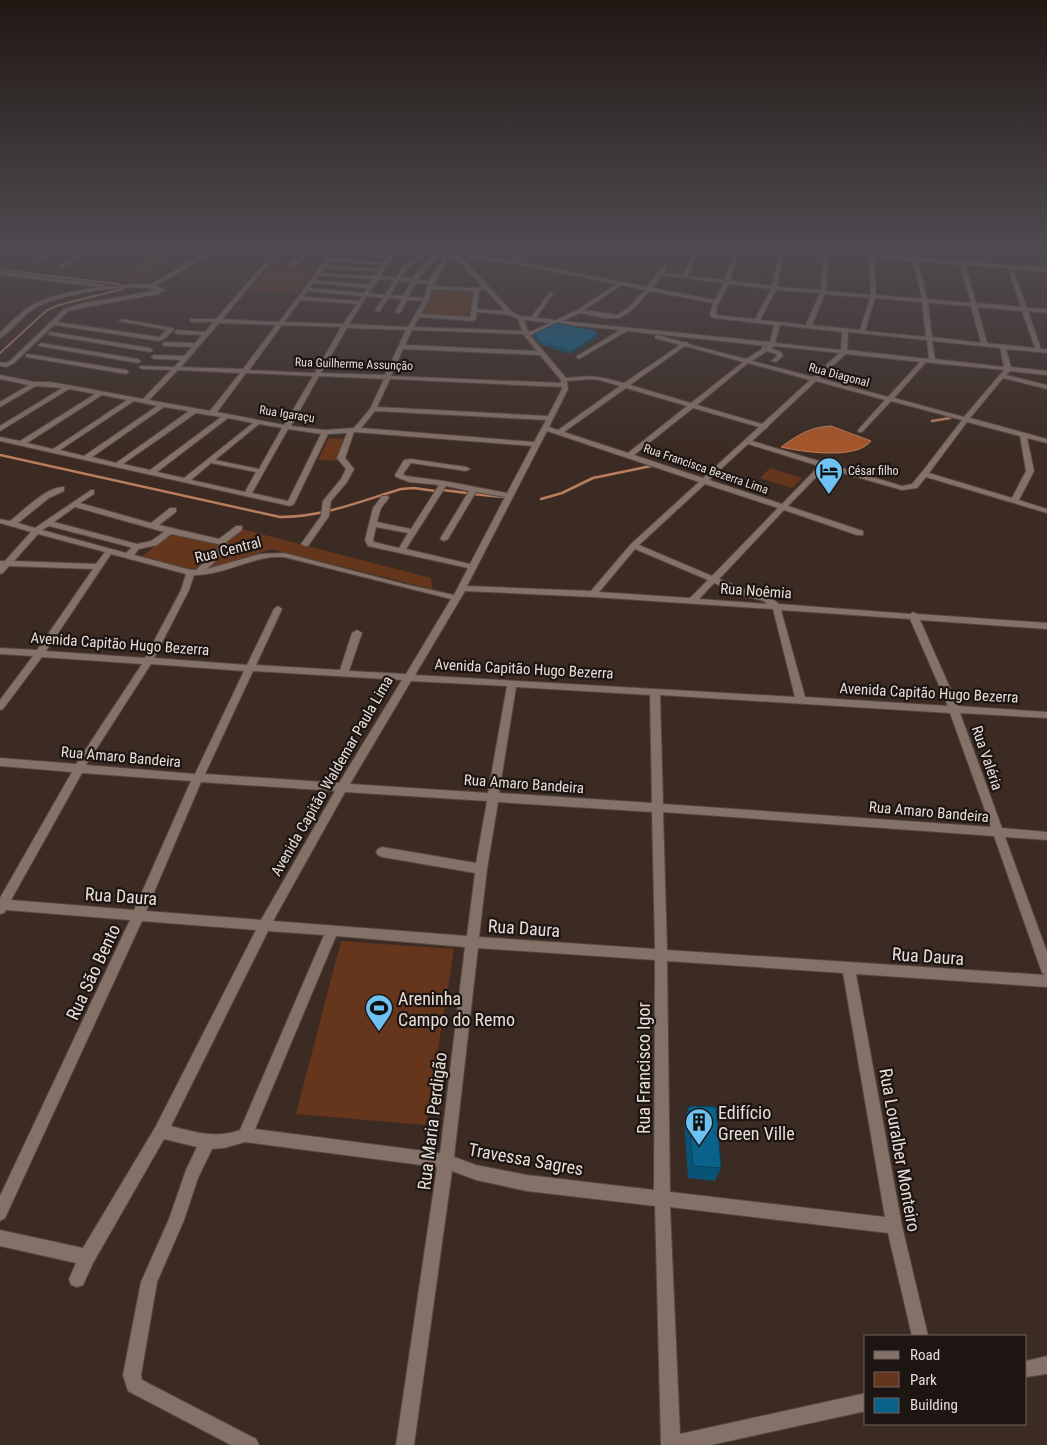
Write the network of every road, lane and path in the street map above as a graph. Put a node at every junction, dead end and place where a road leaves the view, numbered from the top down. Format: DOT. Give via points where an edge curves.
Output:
graph roads {
  1 [pos="20,317"];
  2 [pos="58,317"];
  3 [pos="220,317"];
  4 [pos="285,317"];
  5 [pos="351,317"];
  6 [pos="416,317"];
  7 [pos="567,317"];
  8 [pos="720,317"];
  9 [pos="758,317"];
  10 [pos="812,317"];
  11 [pos="866,317"];
  12 [pos="925,317"];
  13 [pos="978,317"];
  14 [pos="1029,317"];
  15 [pos="520,318"];
  16 [pos="532,318"];
  17 [pos="192,320"];
  18 [pos="122,321"];
  19 [pos="217,321"];
  20 [pos="159,322"];
  21 [pos="558,322"];
  22 [pos="756,322"];
  23 [pos="52,323"];
  24 [pos="281,323"];
  25 [pos="777,324"];
  26 [pos="345,326"];
  27 [pos="808,327"];
  28 [pos="410,328"];
  29 [pos="625,329"];
  30 [pos="174,330"];
  31 [pos="107,331"];
  32 [pos="845,331"];
  33 [pos="862,332"];
  34 [pos="51,334"];
  35 [pos="206,334"];
  36 [pos="526,334"];
  37 [pos="0,336"];
  38 [pos="695,336"];
  39 [pos="928,340"];
  40 [pos="98,341"];
  41 [pos="165,344"];
  42 [pos="41,345"];
  43 [pos="196,345"];
  44 [pos="684,345"];
  45 [pos="772,345"];
  46 [pos="985,345"];
  47 [pos="402,347"];
  48 [pos="1003,347"];
  49 [pos="764,348"];
  50 [pos="150,350"];
  51 [pos="1039,350"];
  52 [pos="1047,351"];
  53 [pos="88,352"];
  54 [pos="844,352"];
  55 [pos="543,353"];
  56 [pos="28,356"];
  57 [pos="154,356"];
  58 [pos="580,357"];
  59 [pos="186,358"];
  60 [pos="774,361"];
  61 [pos="928,361"];
  62 [pos="746,362"];
  63 [pos="0,364"];
  64 [pos="78,364"];
  65 [pos="177,368"];
  66 [pos="1008,369"];
  67 [pos="246,371"];
  68 [pos="126,372"];
  69 [pos="1047,373"];
  70 [pos="317,374"];
  71 [pos="1001,376"];
  72 [pos="389,377"];
  73 [pos="0,378"];
  74 [pos="9,379"];
  75 [pos="563,380"];
  76 [pos="815,380"];
  77 [pos="0,384"];
  78 [pos="35,384"];
  79 [pos="627,385"];
  80 [pos="68,387"];
  81 [pos="1047,387"];
  82 [pos="101,393"];
  83 [pos="133,399"];
  84 [pos="888,400"];
  85 [pos="145,401"];
  86 [pos="0,404"];
  87 [pos="164,404"];
  88 [pos="692,405"];
  89 [pos="373,409"];
  90 [pos="195,410"];
  91 [pos="212,413"];
  92 [pos="227,416"];
  93 [pos="549,418"];
  94 [pos="966,419"];
  95 [pos="259,421"];
  96 [pos="286,427"];
  97 [pos="765,427"];
  98 [pos="544,428"];
  99 [pos="0,429"];
  100 [pos="354,431"];
  101 [pos="860,431"];
  102 [pos="325,432"];
  103 [pos="559,432"];
  104 [pos="1023,436"];
  105 [pos="0,439"];
  106 [pos="1047,441"];
  107 [pos="748,442"];
  108 [pos="20,444"];
  109 [pos="537,444"];
  110 [pos="54,451"];
  111 [pos="629,456"];
  112 [pos="86,458"];
  113 [pos="210,461"];
  114 [pos="118,465"];
  115 [pos="824,465"];
  116 [pos="466,468"];
  117 [pos="260,471"];
  118 [pos="152,472"];
  119 [pos="926,474"];
  120 [pos="186,480"];
  121 [pos="704,480"];
  122 [pos="444,484"];
  123 [pos="61,489"];
  124 [pos="473,490"];
  125 [pos="91,492"];
  126 [pos="247,495"];
  127 [pos="510,496"];
  128 [pos="385,498"];
  129 [pos="1014,502"];
  130 [pos="74,504"];
  131 [pos="784,508"];
  132 [pos="172,510"];
  133 [pos="1047,511"];
  134 [pos="0,521"];
  135 [pos="48,523"];
  136 [pos="12,524"];
  137 [pos="373,524"];
  138 [pos="154,526"];
  139 [pos="239,528"];
  140 [pos="36,531"];
  141 [pos="170,531"];
  142 [pos="414,532"];
  143 [pos="860,533"];
  144 [pos="444,539"];
  145 [pos="221,542"];
  146 [pos="305,544"];
  147 [pos="634,546"];
  148 [pos="135,547"];
  149 [pos="110,550"];
  150 [pos="401,551"];
  151 [pos="129,555"];
  152 [pos="3,563"];
  153 [pos="99,567"];
  154 [pos="473,567"];
  155 [pos="0,571"];
  156 [pos="195,573"];
  157 [pos="714,579"];
  158 [pos="462,588"];
  159 [pos="593,594"];
  160 [pos="457,598"];
  161 [pos="692,601"];
  162 [pos="776,606"];
  163 [pos="278,608"];
  164 [pos="913,616"];
  165 [pos="1047,626"];
  166 [pos="358,633"];
  167 [pos="0,651"];
  168 [pos="40,653"];
  169 [pos="148,661"];
  170 [pos="250,668"];
  171 [pos="343,674"];
  172 [pos="408,678"];
  173 [pos="512,683"];
  174 [pos="655,691"];
  175 [pos="801,700"];
  176 [pos="0,707"];
  177 [pos="954,709"];
  178 [pos="1047,714"];
  179 [pos="0,762"];
  180 [pos="80,768"];
  181 [pos="198,778"];
  182 [pos="342,788"];
  183 [pos="493,796"];
  184 [pos="657,807"];
  185 [pos="997,832"];
  186 [pos="1047,836"];
  187 [pos="382,852"];
  188 [pos="481,868"];
  189 [pos="1,906"];
  190 [pos="138,915"];
  191 [pos="264,926"];
  192 [pos="332,931"];
  193 [pos="472,942"];
  194 [pos="661,955"];
  195 [pos="849,969"];
  196 [pos="1047,970"];
  197 [pos="1047,982"];
  198 [pos="161,1131"];
  199 [pos="245,1135"];
  200 [pos="208,1141"];
  201 [pos="446,1161"];
  202 [pos="662,1198"];
  203 [pos="0,1214"];
  204 [pos="894,1226"];
  205 [pos="0,1238"];
  206 [pos="87,1257"];
  207 [pos="78,1279"];
  208 [pos="920,1335"];
  209 [pos="1047,1365"];
  210 [pos="1027,1369"];
  211 [pos="864,1402"];
  212 [pos="250,1445"];
  213 [pos="405,1445"];
  214 [pos="670,1445"];
  1 -- 37 [label="street"];
  2 -- 23 [label="street"];
  3 -- 19 [label="street"];
  4 -- 24 [label="street"];
  5 -- 26 [label="street"];
  6 -- 28 [label="street"];
  7 -- 21 [label="street"];
  8 -- 22 [label="street"];
  9 -- 22 [label="street"];
  10 -- 27 [label="street"];
  11 -- 33 [label="street"];
  12 -- 39 [label="street"];
  13 -- 46 [label="street"];
  14 -- 51 [label="street"];
  15 -- 16 [label="street"];
  15 -- 36 [label="street"];
  16 -- 21 [label="street"];
  17 -- 19 [label="street"];
  18 -- 30 [label="street"];
  19 -- 24 [label="street"];
  19 -- 35 [label="street"];
  20 -- 30 [label="street" via="175,324"];
  21 -- 29 [label="street"];
  21 -- 36 [label="street"];
  22 -- 25 [label="street"];
  23 -- 31 [label="street"];
  23 -- 63 [label="street" via="12,362"];
  24 -- 26 [label="street"];
  24 -- 67 [label="street"];
  25 -- 27 [label="street"];
  25 -- 45 [label="street"];
  26 -- 28 [label="street"];
  26 -- 70 [label="street"];
  27 -- 32 [label="street"];
  28 -- 36 [label="street"];
  28 -- 47 [label="street"];
  29 -- 38 [label="street"];
  29 -- 44 [label="street, Rua Diagonal"];
  29 -- 58 [label="street"];
  30 -- 31 [label="street" via="160,339"];
  30 -- 35 [label="street"];
  31 -- 40 [label="street"];
  32 -- 33 [label="street"];
  32 -- 54 [label="street"];
  33 -- 39 [label="street"];
  34 -- 40 [label="street"];
  35 -- 43 [label="street"];
  36 -- 55 [label="street"];
  38 -- 44 [label="street"];
  38 -- 45 [label="street"];
  39 -- 46 [label="street"];
  39 -- 61 [label="street"];
  40 -- 50 [label="street"];
  40 -- 53 [label="street"];
  41 -- 43 [label="street"];
  42 -- 53 [label="street, Rua Guilherme Assunção"];
  43 -- 59 [label="street"];
  44 -- 62 [label="street, Rua Diagonal"];
  44 -- 79 [label="street"];
  45 -- 49 [label="street"];
  45 -- 54 [label="street"];
  46 -- 48 [label="street"];
  47 -- 55 [label="street"];
  47 -- 72 [label="street"];
  48 -- 51 [label="street"];
  48 -- 66 [label="street"];
  49 -- 60 [label="street" via="779,353"];
  49 -- 62 [label="street"];
  51 -- 52 [label="street"];
  53 -- 64 [label="street"];
  53 -- 65 [label="street, Rua Guilherme Assunção" via="140,364"];
  54 -- 61 [label="street"];
  54 -- 76 [label="street"];
  55 -- 75 [label="street"];
  56 -- 64 [label="street"];
  57 -- 59 [label="street"];
  59 -- 65 [label="street"];
  61 -- 66 [label="street"];
  61 -- 84 [label="street"];
  62 -- 76 [label="street, Rua Diagonal"];
  62 -- 88 [label="street"];
  64 -- 68 [label="street"];
  65 -- 67 [label="street, Rua Guilherme Assunção"];
  65 -- 85 [label="street"];
  66 -- 69 [label="street"];
  66 -- 71 [label="street"];
  67 -- 70 [label="street, Rua Guilherme Assunção"];
  67 -- 91 [label="street"];
  70 -- 72 [label="street, Rua Guilherme Assunção"];
  70 -- 96 [label="street"];
  71 -- 81 [label="street"];
  71 -- 94 [label="street"];
  72 -- 75 [label="street, Rua Guilherme Assunção"];
  72 -- 89 [label="street"];
  73 -- 74 [label="street, Rua Igaraçu"];
  74 -- 77 [label="street"];
  74 -- 78 [label="street, Rua Igaraçu"];
  75 -- 79 [label="street, Rua Guilherme Assunção" via="593,377"];
  75 -- 93 [label="street, Avenida Capitão Waldemar Paula Lima" via="565,389"];
  76 -- 84 [label="street, Rua Diagonal"];
  76 -- 97 [label="street"];
  78 -- 80 [label="street, Rua Igaraçu"];
  78 -- 86 [label="street"];
  79 -- 88 [label="street, Rua Guilherme Assunção"];
  79 -- 103 [label="street"];
  80 -- 82 [label="street, Rua Igaraçu"];
  80 -- 99 [label="street"];
  82 -- 83 [label="street, Rua Igaraçu"];
  82 -- 108 [label="street"];
  83 -- 85 [label="street, Rua Igaraçu"];
  83 -- 110 [label="street"];
  84 -- 94 [label="street, Rua Diagonal"];
  84 -- 101 [label="street"];
  85 -- 87 [label="street, Rua Igaraçu"];
  87 -- 90 [label="street, Rua Igaraçu"];
  87 -- 112 [label="street"];
  88 -- 97 [label="street, Rua Guilherme Assunção"];
  88 -- 111 [label="street"];
  89 -- 93 [label="street"];
  89 -- 100 [label="street"];
  90 -- 91 [label="street, Rua Igaraçu"];
  90 -- 114 [label="street"];
  91 -- 92 [label="street, Rua Igaraçu"];
  92 -- 95 [label="street, Rua Igaraçu"];
  92 -- 118 [label="street"];
  93 -- 98 [label="street, Avenida Capitão Waldemar Paula Lima"];
  94 -- 104 [label="street, Rua Diagonal"];
  94 -- 119 [label="street"];
  95 -- 96 [label="street, Rua Igaraçu"];
  95 -- 113 [label="street"];
  96 -- 102 [label="street, Rua Igaraçu"];
  96 -- 117 [label="street"];
  97 -- 107 [label="street"];
  98 -- 103 [label="street, Rua Francisca Bezerra Lima"];
  98 -- 109 [label="street, Avenida Capitão Waldemar Paula Lima"];
  100 -- 102 [label="street, Rua Igaraçu"];
  100 -- 109 [label="street, Rua Igaraçu"];
  100 -- 146 [label="street" via="341,458 350,469 327,501 325,512"];
  102 -- 126 [label="street" via="290,504"];
  103 -- 111 [label="street, Rua Francisca Bezerra Lima"];
  104 -- 106 [label="street, Rua Diagonal"];
  104 -- 129 [label="street" via="1030,471"];
  105 -- 108 [label="street"];
  107 -- 115 [label="street"];
  107 -- 121 [label="street"];
  108 -- 110 [label="street"];
  109 -- 127 [label="street, Avenida Capitão Waldemar Paula Lima"];
  110 -- 112 [label="street"];
  111 -- 121 [label="street, Rua Francisca Bezerra Lima"];
  112 -- 114 [label="street"];
  113 -- 117 [label="street"];
  113 -- 120 [label="street"];
  114 -- 118 [label="street"];
  115 -- 119 [label="street" via="896,488 914,486"];
  115 -- 131 [label="street"];
  116 -- 122 [label="street" via="411,461 399,473 400,476"];
  117 -- 126 [label="street"];
  118 -- 120 [label="street"];
  119 -- 129 [label="street"];
  120 -- 126 [label="street"];
  121 -- 131 [label="street, Rua Francisca Bezerra Lima"];
  121 -- 147 [label="street"];
  122 -- 124 [label="street"];
  122 -- 142 [label="street"];
  123 -- 136 [label="street" via="46,496"];
  124 -- 127 [label="street"];
  124 -- 144 [label="street"];
  125 -- 130 [label="street"];
  127 -- 154 [label="street, Avenida Capitão Waldemar Paula Lima"];
  128 -- 137 [label="street" via="377,508"];
  129 -- 133 [label="street"];
  130 -- 135 [label="street"];
  130 -- 138 [label="street"];
  131 -- 143 [label="street, Rua Francisca Bezerra Lima"];
  131 -- 157 [label="street"];
  132 -- 138 [label="street"];
  134 -- 136 [label="street, Rua Central"];
  135 -- 140 [label="street"];
  135 -- 148 [label="street"];
  136 -- 140 [label="street, Rua Central"];
  137 -- 142 [label="street"];
  137 -- 150 [label="street" via="371,544"];
  138 -- 141 [label="street"];
  139 -- 145 [label="street"];
  140 -- 149 [label="street, Rua Central"];
  140 -- 152 [label="street"];
  141 -- 145 [label="street"];
  141 -- 148 [label="street" via="154,543"];
  142 -- 150 [label="street"];
  145 -- 156 [label="street" via="222,550"];
  147 -- 157 [label="street"];
  147 -- 159 [label="street"];
  148 -- 151 [label="street"];
  149 -- 151 [label="street, Rua Central"];
  149 -- 153 [label="street"];
  150 -- 154 [label="street"];
  151 -- 156 [label="street, Rua Central"];
  152 -- 153 [label="street"];
  152 -- 155 [label="street"];
  153 -- 168 [label="street"];
  154 -- 158 [label="street, Avenida Capitão Waldemar Paula Lima"];
  156 -- 160 [label="street, Rua Central" via="216,570 261,555 284,554"];
  156 -- 169 [label="street"];
  157 -- 161 [label="street"];
  157 -- 162 [label="street" via="768,599"];
  158 -- 159 [label="street, Rua Noêmia"];
  158 -- 160 [label="street, Avenida Capitão Waldemar Paula Lima"];
  159 -- 161 [label="street, Rua Noêmia"];
  160 -- 172 [label="street, Avenida Capitão Waldemar Paula Lima"];
  161 -- 162 [label="street, Rua Noêmia"];
  162 -- 164 [label="street, Rua Noêmia"];
  162 -- 175 [label="street"];
  163 -- 170 [label="street, Rua São Bento"];
  164 -- 165 [label="street, Rua Noêmia"];
  164 -- 177 [label="street, Rua Valéria"];
  166 -- 171 [label="street"];
  167 -- 168 [label="street, Avenida Capitão Hugo Bezerra"];
  168 -- 169 [label="street, Avenida Capitão Hugo Bezerra"];
  168 -- 176 [label="street"];
  169 -- 170 [label="street, Avenida Capitão Hugo Bezerra"];
  169 -- 180 [label="street"];
  170 -- 171 [label="street, Avenida Capitão Hugo Bezerra"];
  170 -- 181 [label="street, Rua São Bento"];
  171 -- 172 [label="street, Avenida Capitão Hugo Bezerra"];
  172 -- 173 [label="street, Avenida Capitão Hugo Bezerra"];
  172 -- 182 [label="street, Avenida Capitão Waldemar Paula Lima"];
  173 -- 174 [label="street, Avenida Capitão Hugo Bezerra"];
  173 -- 183 [label="street, Rua Maria Perdigão"];
  174 -- 175 [label="street, Avenida Capitão Hugo Bezerra"];
  174 -- 184 [label="street, Rua Francisco Igor"];
  175 -- 177 [label="street, Avenida Capitão Hugo Bezerra"];
  177 -- 178 [label="street, Avenida Capitão Hugo Bezerra"];
  177 -- 185 [label="street, Rua Valéria"];
  179 -- 180 [label="street, Rua Amaro Bandeira"];
  180 -- 181 [label="street, Rua Amaro Bandeira"];
  180 -- 189 [label="street"];
  181 -- 182 [label="street, Rua Amaro Bandeira"];
  181 -- 190 [label="street, Rua São Bento"];
  182 -- 183 [label="street, Rua Amaro Bandeira"];
  182 -- 191 [label="street, Avenida Capitão Waldemar Paula Lima"];
  183 -- 184 [label="street, Rua Amaro Bandeira"];
  183 -- 188 [label="street, Rua Maria Perdigão"];
  184 -- 185 [label="street, Rua Amaro Bandeira"];
  184 -- 194 [label="street, Rua Francisco Igor"];
  185 -- 186 [label="street, Rua Amaro Bandeira"];
  185 -- 196 [label="street, Rua Valéria"];
  187 -- 188 [label="street"];
  188 -- 193 [label="street, Rua Maria Perdigão"];
  189 -- 190 [label="street, Rua Daura"];
  190 -- 191 [label="street, Rua Daura"];
  190 -- 203 [label="street, Rua São Bento"];
  191 -- 192 [label="street, Rua Daura"];
  191 -- 198 [label="street, Avenida Capitão Waldemar Paula Lima"];
  192 -- 193 [label="street, Rua Daura"];
  192 -- 199 [label="street"];
  193 -- 194 [label="street, Rua Daura"];
  193 -- 201 [label="street, Rua Maria Perdigão"];
  194 -- 195 [label="street, Rua Daura"];
  194 -- 202 [label="street, Rua Francisco Igor"];
  195 -- 197 [label="street, Rua Daura"];
  195 -- 204 [label="street, Rua Louralber Monteiro"];
  198 -- 200 [label="street, Travessa Sagres"];
  198 -- 206 [label="street, Avenida Capitão Waldemar Paula Lima"];
  199 -- 200 [label="street, Travessa Sagres" via="233,1142"];
  199 -- 201 [label="street, Travessa Sagres"];
  200 -- 212 [label="street" via="191,1175 149,1282 132,1375 134,1385"];
  201 -- 202 [label="street, Travessa Sagres" via="488,1176 602,1193"];
  201 -- 213 [label="street, Rua Maria Perdigão"];
  202 -- 204 [label="street, Travessa Sagres"];
  202 -- 214 [label="street, Rua Francisco Igor"];
  204 -- 208 [label="street, Rua Louralber Monteiro"];
  205 -- 206 [label="street"];
  206 -- 207 [label="street, Avenida Capitão Waldemar Paula Lima"];
  209 -- 210 [label="street"];
  211 -- 214 [label="street"];
}
